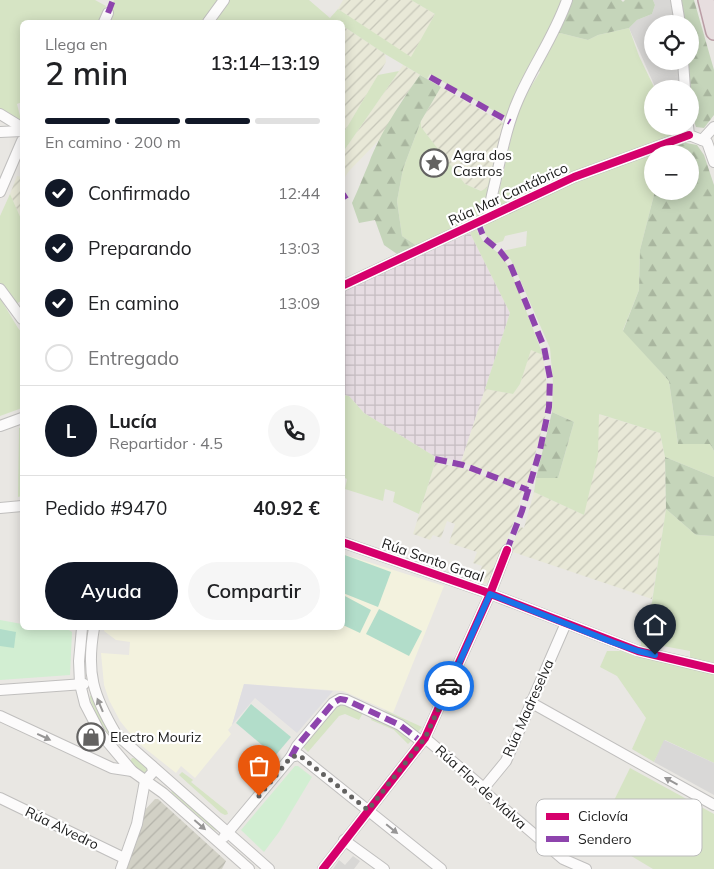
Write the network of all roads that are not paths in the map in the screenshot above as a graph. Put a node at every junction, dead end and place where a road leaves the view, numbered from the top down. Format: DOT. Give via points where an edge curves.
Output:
graph roads {
  1 [pos="224,0"];
  2 [pos="566,0"];
  3 [pos="676,0"];
  4 [pos="706,0"];
  5 [pos="678,15"];
  6 [pos="209,20"];
  7 [pos="713,26"];
  8 [pos="0,114"];
  9 [pos="714,127"];
  10 [pos="20,131"];
  11 [pos="0,132"];
  12 [pos="20,134"];
  13 [pos="678,135"];
  14 [pos="696,135"];
  15 [pos="20,137"];
  16 [pos="708,141"];
  17 [pos="714,162"];
  18 [pos="0,192"];
  19 [pos="491,216"];
  20 [pos="345,285"];
  21 [pos="0,290"];
  22 [pos="20,316"];
  23 [pos="20,419"];
  24 [pos="0,426"];
  25 [pos="20,506"];
  26 [pos="0,508"];
  27 [pos="345,543"];
  28 [pos="507,550"];
  29 [pos="490,594"];
  30 [pos="566,624"];
  31 [pos="82,630"];
  32 [pos="94,630"];
  33 [pos="80,644"];
  34 [pos="92,645"];
  35 [pos="714,669"];
  36 [pos="80,684"];
  37 [pos="93,685"];
  38 [pos="0,690"];
  39 [pos="530,702"];
  40 [pos="0,716"];
  41 [pos="424,740"];
  42 [pos="134,751"];
  43 [pos="295,756"];
  44 [pos="124,762"];
  45 [pos="152,766"];
  46 [pos="132,771"];
  47 [pos="145,781"];
  48 [pos="483,788"];
  49 [pos="0,798"];
  50 [pos="714,805"];
  51 [pos="368,810"];
  52 [pos="228,832"];
  53 [pos="536,836"];
  54 [pos="344,840"];
  55 [pos="220,843"];
  56 [pos="559,856"];
  57 [pos="124,858"];
  58 [pos="121,869"];
  59 [pos="249,869"];
  60 [pos="269,869"];
  61 [pos="322,869"];
  62 [pos="384,869"];
  63 [pos="441,869"];
  64 [pos="586,869"];
  1 -- 6 [label="street"];
  2 -- 19 [label="street" via="554,33 511,118 494,188"];
  3 -- 5 [label="street"];
  4 -- 7 [label="highway"];
  8 -- 10 [label="street" via="18,125"];
  9 -- 16 [label="street"];
  11 -- 12 [label="street"];
  13 -- 19 [label="street, Rúa Mar Cantábrico" via="574,177"];
  14 -- 16 [label="street"];
  15 -- 18 [label="street"];
  16 -- 17 [label="street"];
  19 -- 20 [label="street, Rúa Mar Cantábrico"];
  21 -- 22 [label="street"];
  23 -- 24 [label="street"];
  25 -- 26 [label="street"];
  27 -- 29 [label="street, Rúa Santo Graal"];
  28 -- 29 [label="street"];
  29 -- 30 [label="street, Rúa Santo Graal"];
  29 -- 41 [label="street"];
  30 -- 35 [label="street, Rúa Santo Graal" via="638,651"];
  30 -- 39 [label="street, Rúa Madreselva"];
  31 -- 33 [label="street"];
  32 -- 34 [label="street"];
  33 -- 34 [label="street"];
  33 -- 36 [label="street"];
  34 -- 37 [label="street"];
  36 -- 37 [label="street"];
  36 -- 38 [label="street"];
  36 -- 44 [label="street" via="92,720"];
  42 -- 37 [label="street, one-way" via="116,734 101,709"];
  39 -- 48 [label="street, Rúa Madreselva" via="506,761"];
  50 -- 39 [label="street, one-way"];
  40 -- 46 [label="street, one-way" via="112,768"];
  41 -- 43 [label="street, Rúa Flor de Malva" via="400,725 340,699 297,746"];
  41 -- 48 [label="street, Rúa Flor de Malva"];
  41 -- 51 [label="street"];
  42 -- 44 [label="street" via="127,754"];
  42 -- 45 [label="street"];
  43 -- 51 [label="street"];
  43 -- 52 [label="street"];
  44 -- 46 [label="street"];
  45 -- 47 [label="street" via="153,772"];
  45 -- 52 [label="street"];
  46 -- 47 [label="street"];
  47 -- 55 [label="street, one-way"];
  47 -- 57 [label="street" via="137,824"];
  48 -- 53 [label="street, Rúa Flor de Malva"];
  49 -- 57 [label="street, Rúa Alvedro"];
  51 -- 54 [label="street"];
  51 -- 63 [label="street, one-way"];
  52 -- 55 [label="street"];
  52 -- 60 [label="street"];
  54 -- 61 [label="street"];
  54 -- 62 [label="street"];
  55 -- 59 [label="street"];
  56 -- 64 [label="street, Rúa Flor de Malva"];
  57 -- 58 [label="street"];
}
